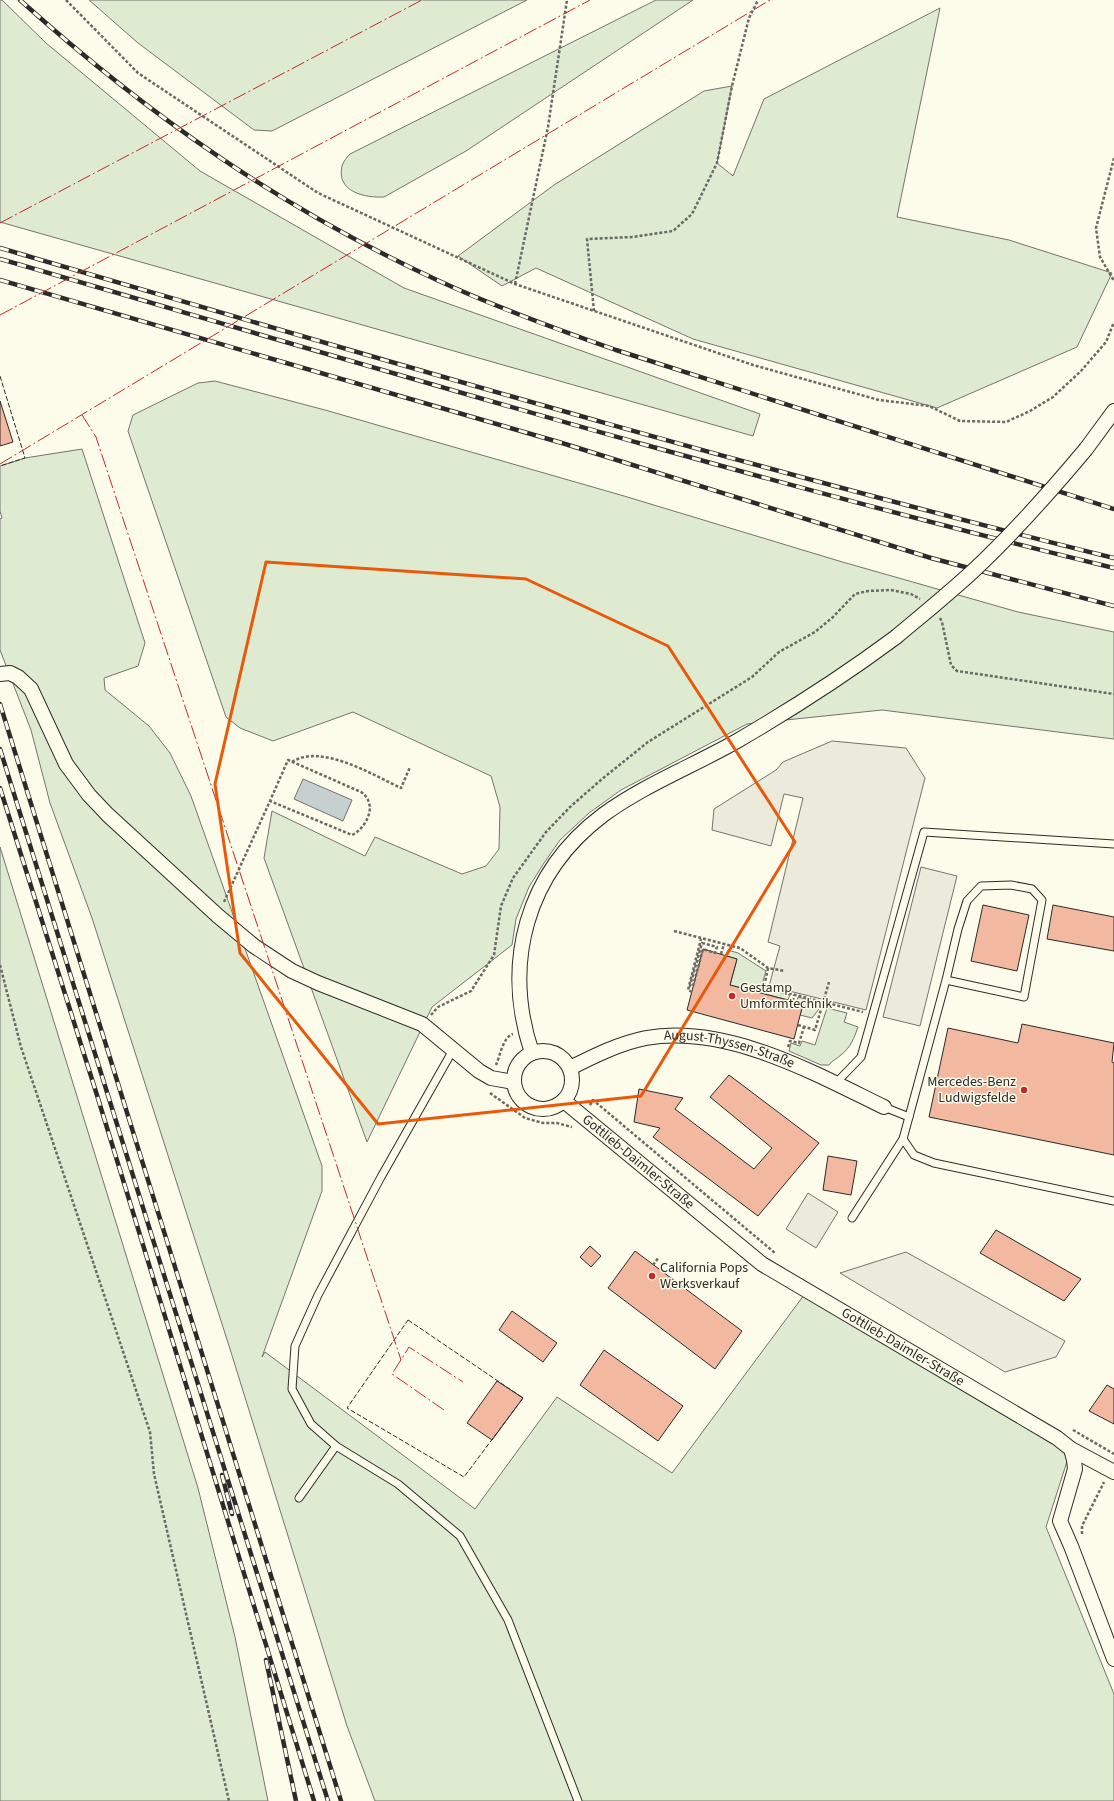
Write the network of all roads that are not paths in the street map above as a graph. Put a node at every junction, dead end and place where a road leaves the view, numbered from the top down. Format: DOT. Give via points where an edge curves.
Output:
graph roads {
  1 [pos="1114,411"];
  2 [pos="0,674"];
  3 [pos="1114,844"];
  4 [pos="946,980"];
  5 [pos="453,1050"];
  6 [pos="532,1053"];
  7 [pos="570,1068"];
  8 [pos="513,1082"];
  9 [pos="837,1082"];
  10 [pos="564,1101"];
  11 [pos="884,1107"];
  12 [pos="909,1117"];
  13 [pos="903,1139"];
  14 [pos="1114,1201"];
  15 [pos="852,1218"];
  16 [pos="336,1446"];
  17 [pos="1071,1449"];
  18 [pos="1110,1476"];
  19 [pos="299,1498"];
  20 [pos="1114,1659"];
  21 [pos="578,1801"];
  1 -- 6 [label="street, bridge" via="1086,449 1029,515 998,547 896,637 837,680 774,719 619,805 592,824 570,845 539,891 521,948 519,996"];
  2 -- 5 [label="street" via="18,677 31,689 66,764 89,795 218,916 254,946 292,971 422,1024"];
  3 -- 9 [label="lane" via="924,832 862,1057"];
  4 -- 4 [label="lane" via="967,901 981,886 1011,885 1032,889 1042,900 1024,997"];
  4 -- 12 [label="lane"];
  5 -- 8 [label="street" via="478,1071 491,1078"];
  5 -- 16 [label="lane" via="377,1184 318,1295 295,1346 292,1389 311,1424"];
  6 -- 7 [label="street" via="550,1051 558,1054"];
  6 -- 8 [label="street" via="518,1064"];
  7 -- 9 [label="street, August-Thyssen-Straße" via="599,1054 646,1038 702,1037 750,1047"];
  7 -- 10 [label="street" via="572,1085"];
  8 -- 10 [label="street" via="519,1097 530,1107 548,1110"];
  9 -- 11 [label="street, August-Thyssen-Straße"];
  10 -- 17 [label="street, Gottlieb-Daimler-Straße" via="762,1264"];
  11 -- 12 [label="lane"];
  12 -- 13 [label="lane"];
  13 -- 14 [label="lane" via="914,1155 934,1163"];
  13 -- 15 [label="lane"];
  16 -- 19 [label="lane"];
  16 -- 21 [label="lane" via="398,1484 460,1536 508,1620"];
  17 -- 18 [label="street, Gottlieb-Daimler-Straße"];
  17 -- 20 [label="street" via="1075,1469 1060,1521"];
}
